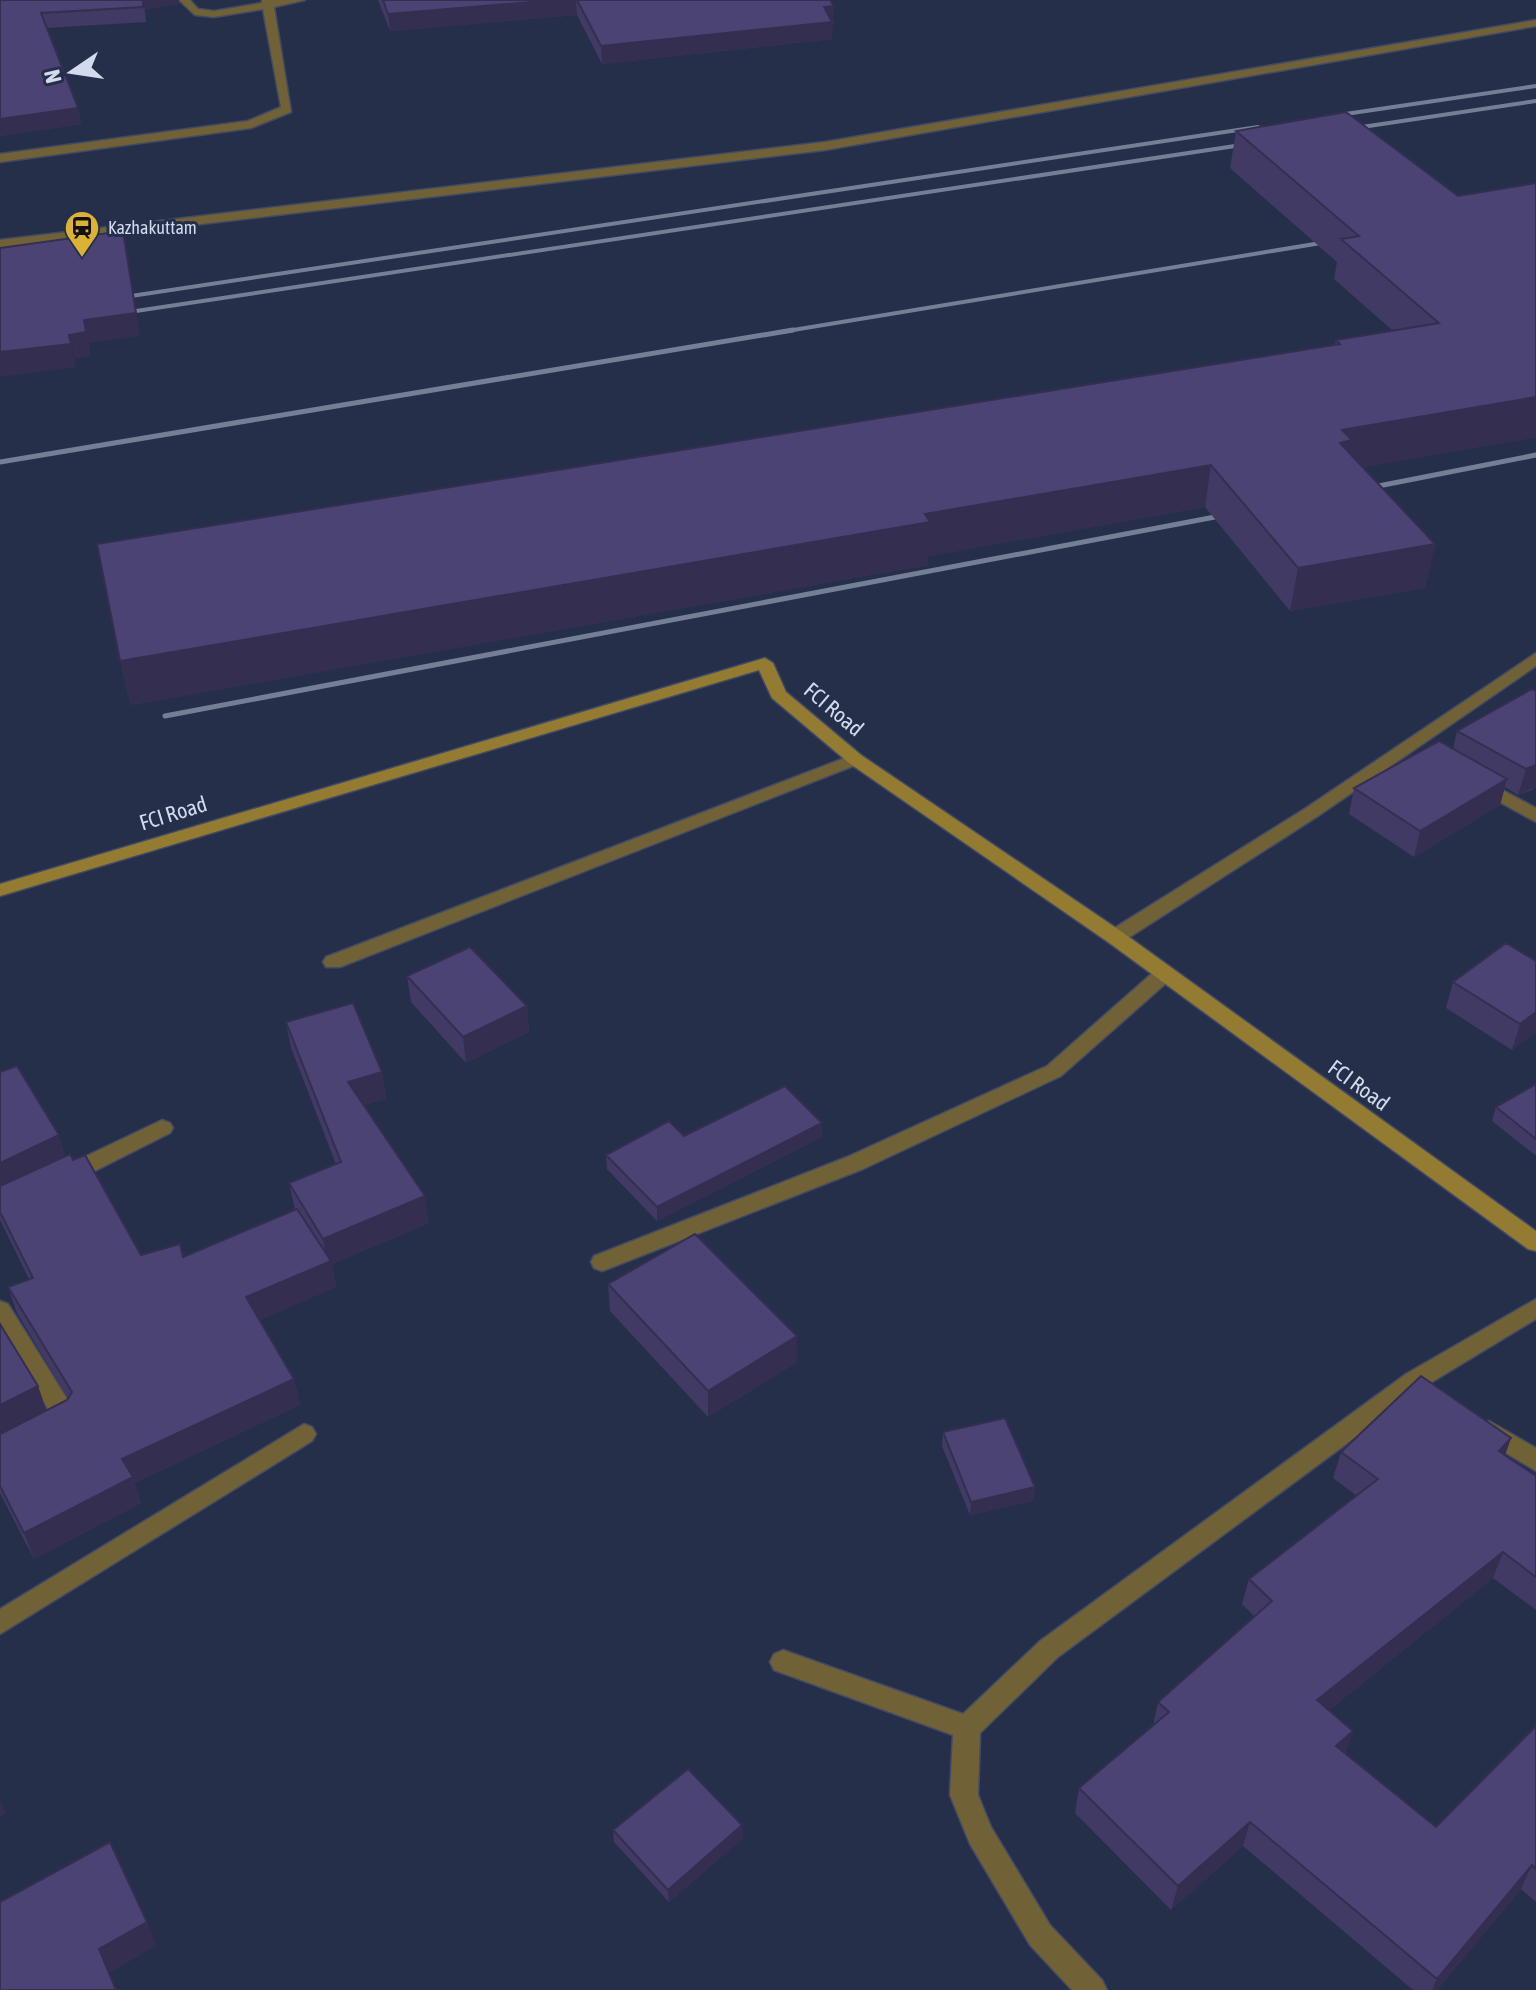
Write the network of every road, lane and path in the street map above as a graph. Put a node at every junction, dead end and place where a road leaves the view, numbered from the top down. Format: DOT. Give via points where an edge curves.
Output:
graph roads {
  1 [pos="184,0"];
  2 [pos="300,0"];
  3 [pos="268,2"];
  4 [pos="1536,23"];
  5 [pos="0,158"];
  6 [pos="0,244"];
  7 [pos="1536,658"];
  8 [pos="855,759"];
  9 [pos="1461,773"];
  10 [pos="1536,816"];
  11 [pos="0,890"];
  12 [pos="1115,937"];
  13 [pos="333,962"];
  14 [pos="1165,973"];
  15 [pos="162,1128"];
  16 [pos="40,1187"];
  17 [pos="1536,1243"];
  18 [pos="602,1262"];
  19 [pos="1536,1308"];
  20 [pos="0,1310"];
  21 [pos="1414,1381"];
  22 [pos="1438,1397"];
  23 [pos="1475,1421"];
  24 [pos="40,1431"];
  25 [pos="304,1434"];
  26 [pos="1536,1461"];
  27 [pos="0,1623"];
  28 [pos="783,1662"];
  29 [pos="967,1728"];
  30 [pos="1092,1990"];
  1 -- 3 [label="street" via="189,9 202,14"];
  2 -- 3 [label="street"];
  3 -- 5 [label="street" via="287,109 251,124"];
  4 -- 6 [label="street" via="825,146"];
  7 -- 12 [label="street" via="1417,748"];
  8 -- 11 [label="street, FCI Road" via="778,694 765,663"];
  8 -- 12 [label="street, FCI Road"];
  8 -- 13 [label="street"];
  9 -- 10 [label="street"];
  12 -- 14 [label="street, FCI Road"];
  14 -- 17 [label="street, FCI Road"];
  14 -- 18 [label="street" via="1054,1071 855,1163"];
  15 -- 16 [label="street"];
  19 -- 21 [label="street"];
  20 -- 24 [label="street" via="66,1417"];
  21 -- 22 [label="street"];
  21 -- 29 [label="street" via="1049,1649"];
  23 -- 26 [label="street"];
  25 -- 27 [label="street"];
  28 -- 29 [label="street"];
  29 -- 30 [label="street" via="964,1795 980,1835 1040,1935"];
}
